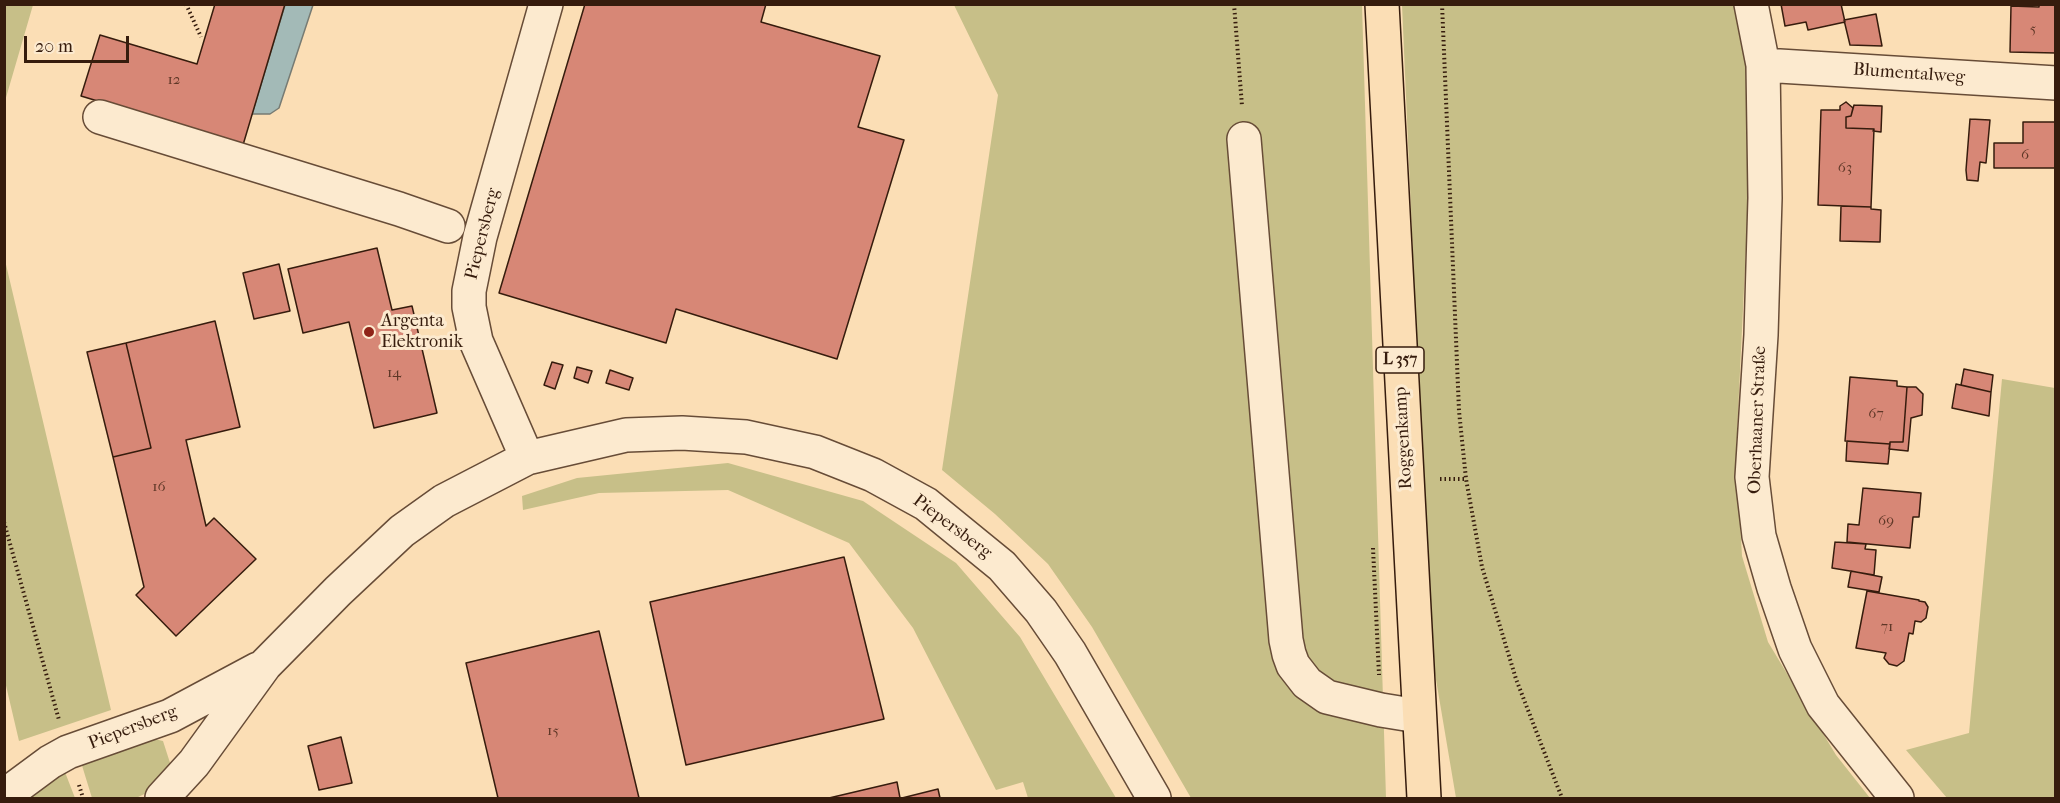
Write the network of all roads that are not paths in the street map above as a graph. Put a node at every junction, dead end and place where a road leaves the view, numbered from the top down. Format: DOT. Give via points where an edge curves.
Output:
graph roads {
  1 [pos="546,4"];
  2 [pos="1382,4"];
  3 [pos="1751,4"];
  4 [pos="1763,65"];
  5 [pos="2055,83"];
  6 [pos="100,117"];
  7 [pos="1244,139"];
  8 [pos="448,226"];
  9 [pos="527,458"];
  10 [pos="265,665"];
  11 [pos="1418,716"];
  12 [pos="4,796"];
  13 [pos="162,798"];
  14 [pos="1154,798"];
  15 [pos="1424,798"];
  16 [pos="1897,798"];
  1 -- 9 [label="street, Piepersberg" via="480,237 469,291 476,341"];
  2 -- 11 [label="main road, Roggenkamp / L 357"];
  3 -- 4 [label="street, Oberhaaner Straße"];
  4 -- 5 [label="street, Blumentalweg"];
  4 -- 16 [label="street, Oberhaaner Straße" via="1761,335 1752,477 1759,536 1795,649 1823,705"];
  6 -- 8 [label="street"];
  7 -- 11 [label="street" via="1289,654 1307,683 1327,697"];
  9 -- 10 [label="street, Piepersberg" via="444,501 402,531"];
  9 -- 14 [label="street, Piepersberg" via="626,435 681,433 746,437 815,452 873,475 926,504 1002,566 1041,611 1070,653"];
  10 -- 12 [label="street, Piepersberg" via="170,716 68,752"];
  10 -- 13 [label="street, Piepersberg" via="194,763"];
  11 -- 15 [label="main road, Roggenkamp / L 357"];
}
